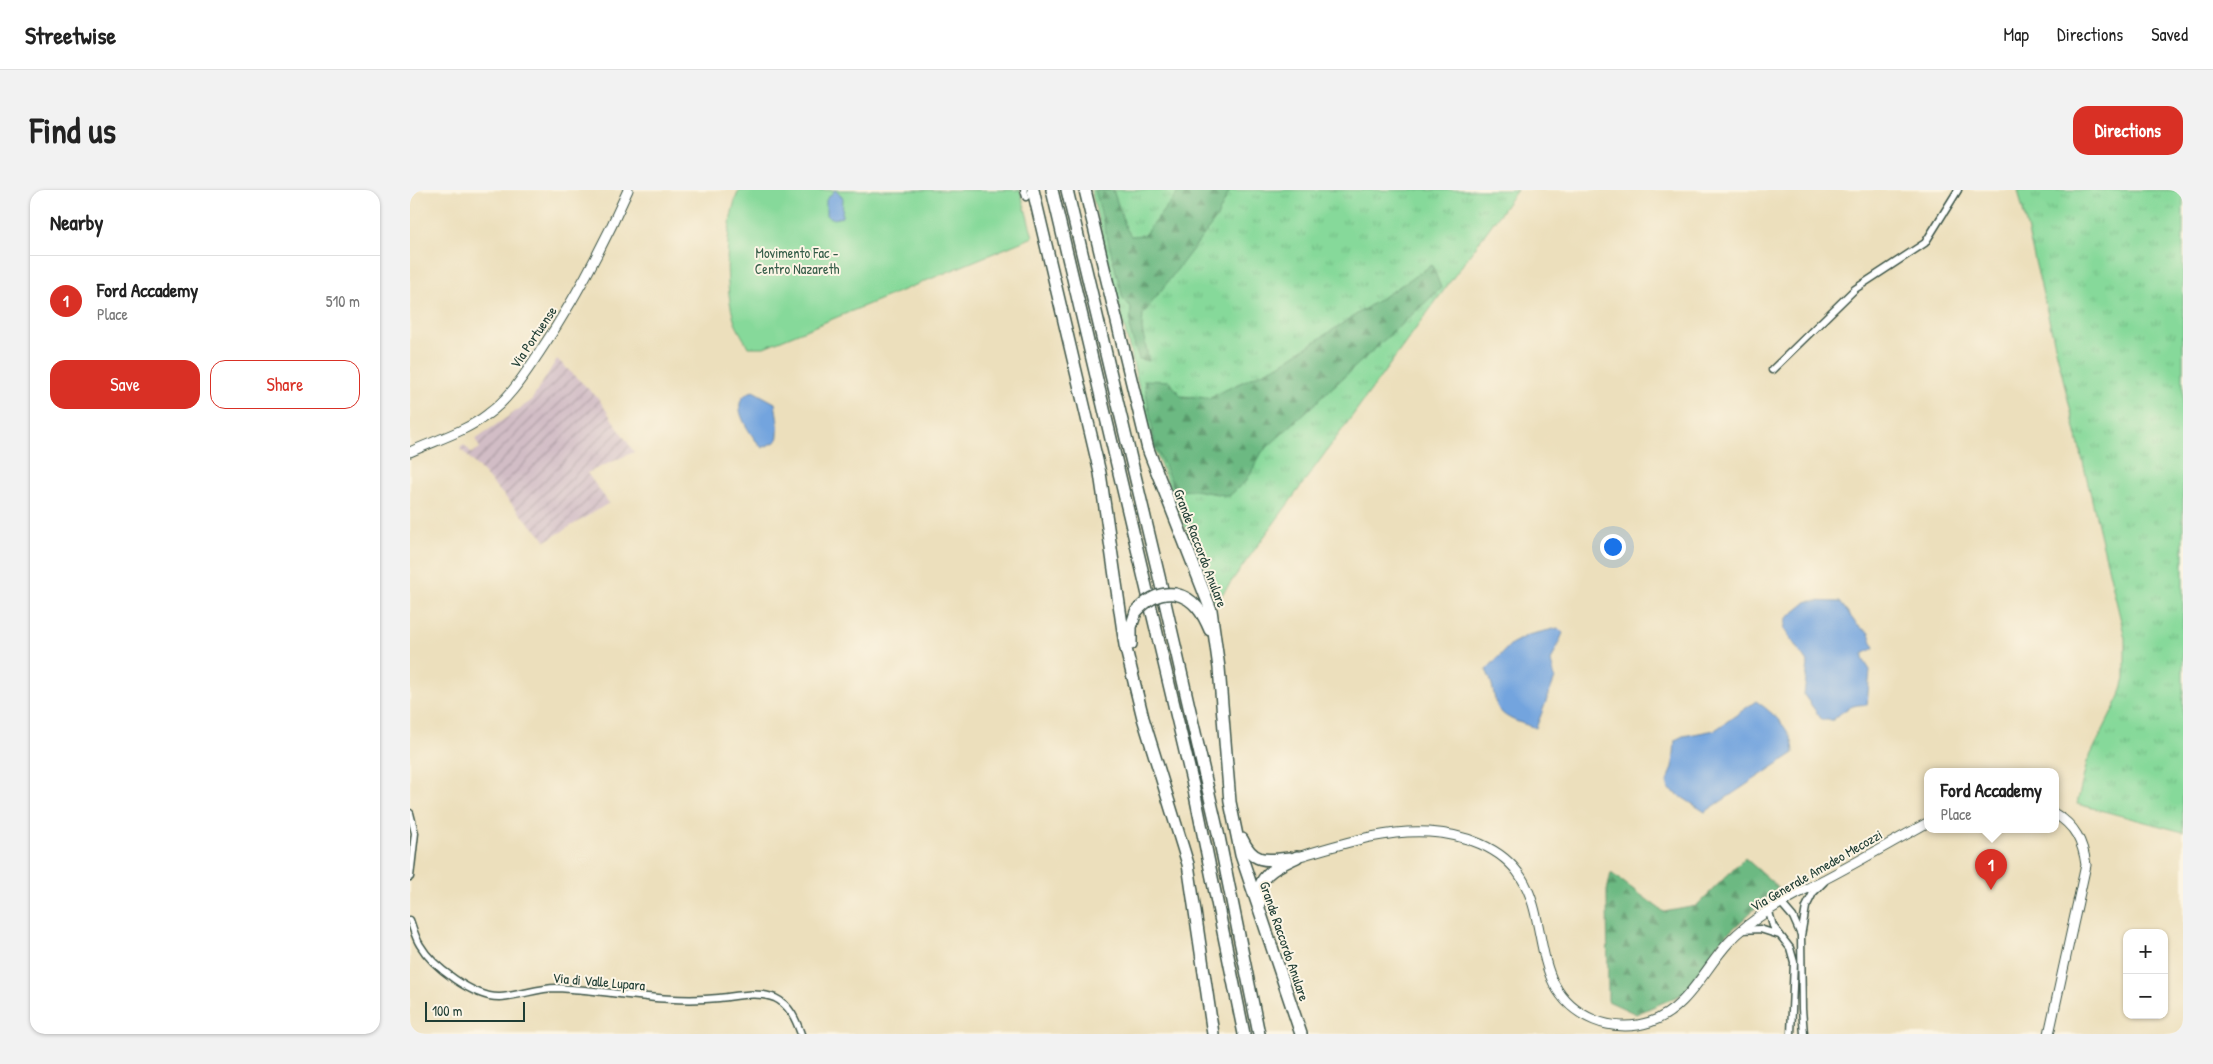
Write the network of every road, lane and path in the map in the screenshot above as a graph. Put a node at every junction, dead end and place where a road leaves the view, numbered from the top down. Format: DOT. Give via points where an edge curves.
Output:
graph roads {
  1 [pos="628,190"];
  2 [pos="1052,190"];
  3 [pos="1067,190"];
  4 [pos="1085,190"];
  5 [pos="1958,190"];
  6 [pos="1027,192"];
  7 [pos="1772,370"];
  8 [pos="410,452"];
  9 [pos="1167,594"];
  10 [pos="1219,668"];
  11 [pos="1136,689"];
  12 [pos="1230,802"];
  13 [pos="410,813"];
  14 [pos="2059,816"];
  15 [pos="1924,825"];
  16 [pos="1298,857"];
  17 [pos="410,877"];
  18 [pos="1827,878"];
  19 [pos="1781,903"];
  20 [pos="1769,912"];
  21 [pos="410,920"];
  22 [pos="1741,930"];
  23 [pos="1781,936"];
  24 [pos="1801,936"];
  25 [pos="1276,955"];
  26 [pos="2056,1009"];
  27 [pos="801,1034"];
  28 [pos="1213,1034"];
  29 [pos="1244,1034"];
  30 [pos="1259,1034"];
  31 [pos="1295,1034"];
  32 [pos="1301,1034"];
  33 [pos="1791,1034"];
  34 [pos="1804,1034"];
  35 [pos="2049,1034"];
  36 [pos="2055,1034"];
  1 -- 8 [label="street, Via Portuense" via="578,292 512,391 478,421"];
  2 -- 29 [label="highway" via="1193,785"];
  3 -- 9 [label="highway"];
  4 -- 10 [label="highway, Grande Raccordo Anulare" via="1148,449 1206,597"];
  5 -- 7 [label="street" via="1925,243 1855,289"];
  6 -- 11 [label="highway" via="1100,473 1126,645"];
  9 -- 10 [label="highway" via="1190,600 1203,615"];
  9 -- 11 [label="highway, bridge" via="1148,600 1136,612 1130,634"];
  9 -- 30 [label="highway"];
  10 -- 12 [label="highway, Grande Raccordo Anulare"];
  11 -- 28 [label="highway" via="1188,864"];
  12 -- 16 [label="highway" via="1242,839 1252,855 1262,859"];
  12 -- 25 [label="highway, Grande Raccordo Anulare" via="1251,890"];
  12 -- 31 [label="highway" via="1247,891"];
  13 -- 17 [label="street" via="415,833"];
  14 -- 26 [label="street" via="2077,832 2086,865"];
  15 -- 18 [label="street, Via Generale Amedeo Mecozzi"];
  16 -- 22 [label="street, Via Generale Amedeo Mecozzi" via="1344,844 1414,831 1454,835 1487,847 1512,866 1526,888 1548,973 1558,990 1584,1015 1610,1024 1641,1024 1671,1011"];
  16 -- 25 [label="highway" via="1268,873 1259,887"];
  18 -- 19 [label="street, Via Generale Amedeo Mecozzi"];
  18 -- 24 [label="street" via="1813,893 1806,907"];
  19 -- 20 [label="street, Via Generale Amedeo Mecozzi"];
  19 -- 24 [label="street" via="1793,917"];
  20 -- 22 [label="street, Via Generale Amedeo Mecozzi"];
  20 -- 23 [label="street" via="1773,926"];
  21 -- 27 [label="street, Via di Valle Lupara" via="420,945 443,971 471,989 498,997 554,988 698,1001 762,995 787,1006"];
  22 -- 23 [label="street" via="1760,929"];
  23 -- 33 [label="street" via="1790,948 1794,962"];
  24 -- 34 [label="street"];
  25 -- 32 [label="highway, Grande Raccordo Anulare"];
  26 -- 35 [label="street"];
  26 -- 36 [label="street"];
}
